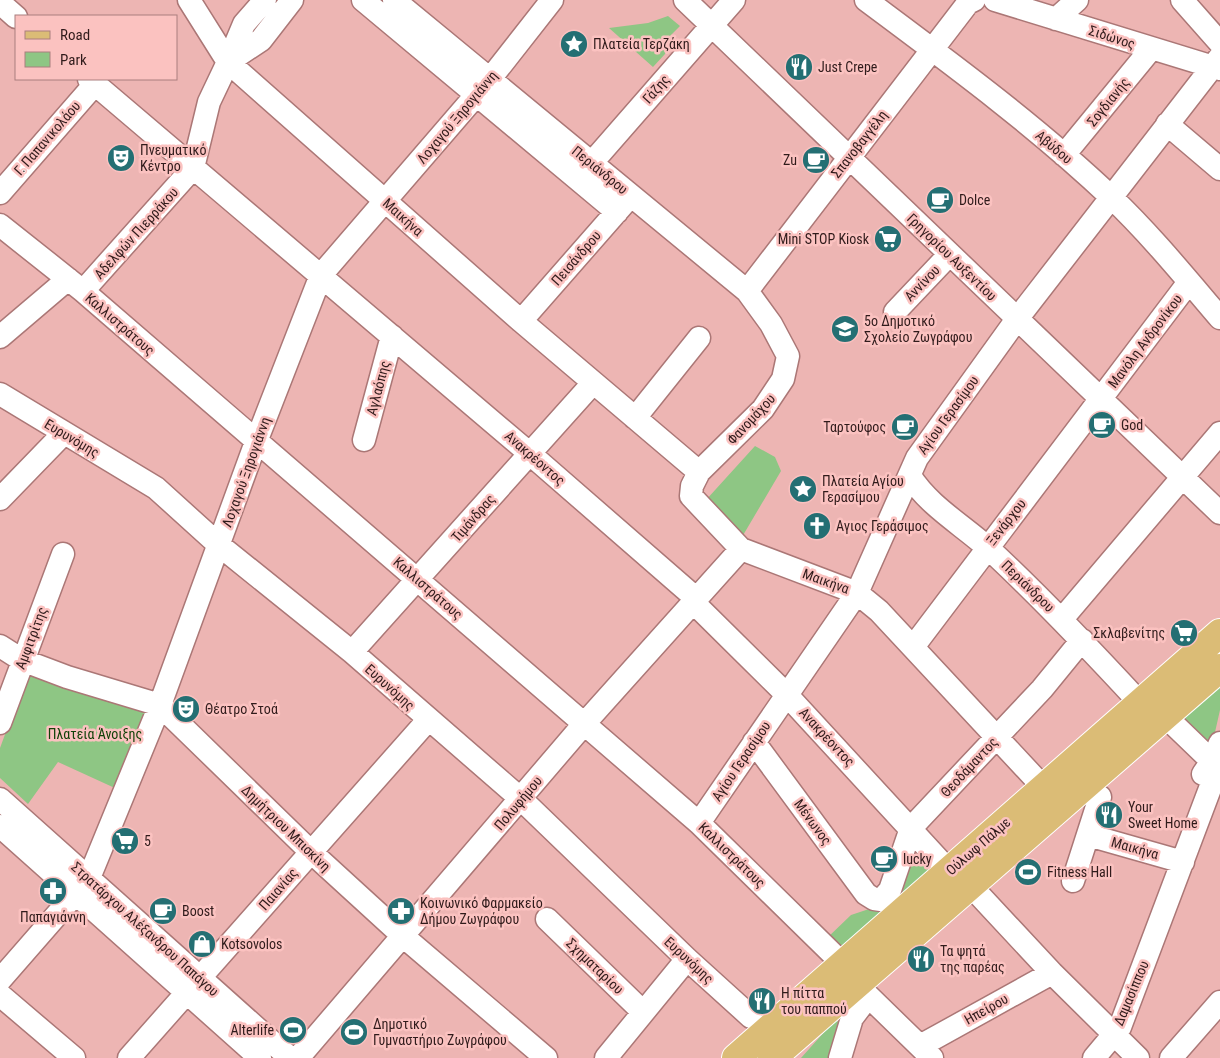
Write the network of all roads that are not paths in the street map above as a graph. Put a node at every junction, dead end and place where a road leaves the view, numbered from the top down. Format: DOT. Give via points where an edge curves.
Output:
graph roads {
  1 [pos="189,0"];
  2 [pos="265,0"];
  3 [pos="292,0"];
  4 [pos="363,0"];
  5 [pos="394,0"];
  6 [pos="552,0"];
  7 [pos="685,0"];
  8 [pos="734,0"];
  9 [pos="866,0"];
  10 [pos="1077,0"];
  11 [pos="1182,0"];
  12 [pos="1001,1"];
  13 [pos="971,2"];
  14 [pos="0,3"];
  15 [pos="15,16"];
  16 [pos="1056,19"];
  17 [pos="712,26"];
  18 [pos="1220,43"];
  19 [pos="1151,49"];
  20 [pos="934,51"];
  21 [pos="228,62"];
  22 [pos="1217,64"];
  23 [pos="92,81"];
  24 [pos="483,86"];
  25 [pos="1167,124"];
  26 [pos="1064,155"];
  27 [pos="849,157"];
  28 [pos="193,168"];
  29 [pos="1220,169"];
  30 [pos="585,171"];
  31 [pos="0,193"];
  32 [pos="1112,198"];
  33 [pos="386,202"];
  34 [pos="624,204"];
  35 [pos="0,226"];
  36 [pos="950,254"];
  37 [pos="321,275"];
  38 [pos="1189,282"];
  39 [pos="76,285"];
  40 [pos="747,291"];
  41 [pos="895,312"];
  42 [pos="1220,318"];
  43 [pos="1017,319"];
  44 [pos="521,321"];
  45 [pos="392,336"];
  46 [pos="0,337"];
  47 [pos="699,338"];
  48 [pos="788,356"];
  49 [pos="593,383"];
  50 [pos="0,394"];
  51 [pos="1100,399"];
  52 [pos="635,418"];
  53 [pos="64,433"];
  54 [pos="1220,433"];
  55 [pos="364,440"];
  56 [pos="256,442"];
  57 [pos="530,453"];
  58 [pos="699,472"];
  59 [pos="910,476"];
  60 [pos="1181,477"];
  61 [pos="0,499"];
  62 [pos="1220,513"];
  63 [pos="220,545"];
  64 [pos="986,547"];
  65 [pos="741,549"];
  66 [pos="63,554"];
  67 [pos="419,579"];
  68 [pos="857,592"];
  69 [pos="694,600"];
  70 [pos="1062,619"];
  71 [pos="1220,633"];
  72 [pos="1082,640"];
  73 [pos="0,646"];
  74 [pos="913,647"];
  75 [pos="352,652"];
  76 [pos="22,660"];
  77 [pos="1220,668"];
  78 [pos="786,694"];
  79 [pos="1140,703"];
  80 [pos="160,705"];
  81 [pos="1165,716"];
  82 [pos="428,720"];
  83 [pos="0,723"];
  84 [pos="584,724"];
  85 [pos="996,738"];
  86 [pos="754,742"];
  87 [pos="1217,758"];
  88 [pos="1044,788"];
  89 [pos="1100,797"];
  90 [pos="0,799"];
  91 [pos="521,799"];
  92 [pos="699,824"];
  93 [pos="0,826"];
  94 [pos="911,828"];
  95 [pos="1088,835"];
  96 [pos="311,852"];
  97 [pos="1177,860"];
  98 [pos="960,878"];
  99 [pos="1073,881"];
  100 [pos="82,886"];
  101 [pos="874,899"];
  102 [pos="547,920"];
  103 [pos="404,937"];
  104 [pos="687,959"];
  105 [pos="1052,973"];
  106 [pos="0,980"];
  107 [pos="856,982"];
  108 [pos="193,985"];
  109 [pos="0,995"];
  110 [pos="1220,1002"];
  111 [pos="643,1012"];
  112 [pos="751,1017"];
  113 [pos="1113,1034"];
  114 [pos="926,1052"];
  115 [pos="74,1058"];
  116 [pos="129,1058"];
  117 [pos="260,1058"];
  118 [pos="290,1058"];
  119 [pos="298,1058"];
  120 [pos="546,1058"];
  121 [pos="606,1058"];
  122 [pos="736,1058"];
  123 [pos="772,1058"];
  124 [pos="840,1058"];
  125 [pos="1094,1058"];
  126 [pos="1138,1058"];
  127 [pos="1171,1058"];
  1 -- 21 [label="street, Μαικήνα"];
  2 -- 21 [label="street, Αδελφών Πιερράκου" via="244,24"];
  3 -- 21 [label="street" via="261,40"];
  4 -- 24 [label="street, Περιάνδρου"];
  5 -- 24 [label="street, Περιάνδρου"];
  6 -- 24 [label="street, Λοχαγού Ξηρογιάννη"];
  7 -- 17 [label="street, Γρηγορίου Αυξεντίου"];
  8 -- 17 [label="street, Γάζης"];
  9 -- 20 [label="street, Αβύδου"];
  10 -- 16 [label="street"];
  11 -- 18 [label="street"];
  12 -- 16 [label="street, Σιδώνος"];
  13 -- 20 [label="street, Σπανοβαγγέλη"];
  14 -- 15 [label="street"];
  16 -- 19 [label="street, Σιδώνος"];
  17 -- 27 [label="street, Γρηγορίου Αυξεντίου"];
  17 -- 30 [label="street, Γάζης"];
  19 -- 22 [label="street, Σιδώνος"];
  19 -- 26 [label="street, Σογδιανής"];
  20 -- 26 [label="street, Αβύδου"];
  20 -- 27 [label="street, Σπανοβαγγέλη"];
  21 -- 28 [label="street, Αδελφών Πιερράκου" via="209,102"];
  21 -- 33 [label="street, Μαικήνα"];
  22 -- 25 [label="street, Αγίου Γερασίμου"];
  23 -- 28 [label="street, Ανακρέοντος"];
  23 -- 31 [label="street, Γ. Παπανικολάου"];
  24 -- 30 [label="street, Περιάνδρου"];
  24 -- 33 [label="street, Λοχαγού Ξηρογιάννη"];
  25 -- 29 [label="street"];
  25 -- 32 [label="street, Αγίου Γερασίμου"];
  26 -- 32 [label="street, Αβύδου"];
  27 -- 36 [label="street, Γρηγορίου Αυξεντίου"];
  27 -- 40 [label="street, Σπανοβαγγέλη"];
  28 -- 37 [label="street, Ανακρέοντος"];
  28 -- 39 [label="street, Αδελφών Πιερράκου"];
  30 -- 34 [label="street, Περιάνδρου"];
  32 -- 38 [label="street, Αβύδου"];
  32 -- 43 [label="street, Αγίου Γερασίμου"];
  33 -- 37 [label="street, Λοχαγού Ξηρογιάννη"];
  33 -- 44 [label="street, Μαικήνα"];
  34 -- 40 [label="street, Περιάνδρου"];
  34 -- 44 [label="street, Πεισάνδρου"];
  35 -- 39 [label="street, Καλλιστράτους"];
  36 -- 41 [label="street, Αννίνου"];
  36 -- 43 [label="street, Γρηγορίου Αυξεντίου"];
  37 -- 45 [label="street, Ανακρέοντος"];
  37 -- 56 [label="street, Λοχαγού Ξηρογιάννη"];
  38 -- 42 [label="street, Αβύδου"];
  38 -- 51 [label="street, Μανόλη Ανδρονίκου"];
  39 -- 46 [label="street, Αδελφών Πιερράκου"];
  39 -- 56 [label="street, Καλλιστράτους"];
  40 -- 48 [label="street, Περιάνδρου" via="771,324"];
  43 -- 51 [label="street, Γρηγορίου Αυξεντίου"];
  43 -- 59 [label="street, Αγίου Γερασίμου" via="917,458"];
  44 -- 49 [label="street, Μαικήνα"];
  45 -- 55 [label="street, Αγλαόπης"];
  45 -- 57 [label="street, Ανακρέοντος"];
  47 -- 52 [label="street"];
  48 -- 58 [label="street, Φανομάχου" via="783,379 763,409"];
  49 -- 52 [label="street, Μαικήνα"];
  49 -- 57 [label="street, Τιμάνδρας"];
  50 -- 53 [label="street, Ευρυνόμης"];
  51 -- 60 [label="street, Γρηγορίου Αυξεντίου"];
  51 -- 64 [label="street, Ξενάρχου"];
  52 -- 58 [label="street, Μαικήνα"];
  53 -- 61 [label="street"];
  53 -- 63 [label="street, Ευρυνόμης" via="156,488"];
  54 -- 60 [label="street"];
  56 -- 63 [label="street, Λοχαγού Ξηρογιάννη"];
  56 -- 67 [label="street, Καλλιστράτους"];
  57 -- 67 [label="street, Τιμάνδρας"];
  57 -- 69 [label="street, Ανακρέοντος"];
  58 -- 65 [label="street, Μαικήνα" via="691,496"];
  59 -- 64 [label="street, Περιάνδρου" via="920,492"];
  59 -- 68 [label="street, Αγίου Γερασίμου"];
  60 -- 62 [label="street, Γρηγορίου Αυξεντίου"];
  60 -- 70 [label="street"];
  63 -- 75 [label="street, Ευρυνόμης"];
  63 -- 80 [label="street, Λοχαγού Ξηρογιάννη"];
  64 -- 70 [label="street, Περιάνδρου"];
  64 -- 74 [label="street, Ξενάρχου"];
  65 -- 68 [label="street, Μαικήνα"];
  65 -- 69 [label="street, Πολυφήμου"];
  66 -- 76 [label="street, Αμφιτρίτης"];
  67 -- 75 [label="street, Τιμάνδρας"];
  67 -- 84 [label="street, Καλλιστράτους"];
  68 -- 74 [label="street, Μαικήνα"];
  68 -- 78 [label="street, Αγίου Γερασίμου"];
  69 -- 78 [label="street, Ανακρέοντος"];
  69 -- 84 [label="street, Πολυφήμου"];
  70 -- 72 [label="street, Περιάνδρου"];
  71 -- 79 [label="main road, Ούλωφ Πάλμε"];
  72 -- 79 [label="street, Περιάνδρου"];
  72 -- 85 [label="street, Θεοδάμαντος"];
  73 -- 76 [label="street, Δημήτριου Μπισκίνη"];
  74 -- 85 [label="street, Μαικήνα"];
  75 -- 82 [label="street, Ευρυνόμης"];
  76 -- 80 [label="street, Δημήτριου Μπισκίνη"];
  76 -- 83 [label="street, Αμφιτρίτης"];
  77 -- 81 [label="main road, Ούλωφ Πάλμε"];
  78 -- 86 [label="street, Αγίου Γερασίμου"];
  78 -- 94 [label="street, Ανακρέοντος"];
  79 -- 88 [label="main road, Ούλωφ Πάλμε"];
  80 -- 96 [label="street, Δημήτριου Μπισκίνη"];
  80 -- 100 [label="street, Λοχαγού Ξηρογιάννη"];
  81 -- 87 [label="street"];
  81 -- 98 [label="main road, Ούλωφ Πάλμε"];
  82 -- 91 [label="street, Ευρυνόμης"];
  82 -- 96 [label="street, Παιανίας"];
  84 -- 91 [label="street, Πολυφήμου"];
  84 -- 92 [label="street, Καλλιστράτους"];
  85 -- 88 [label="street, Μαικήνα"];
  85 -- 94 [label="street, Θεοδάμαντος"];
  86 -- 92 [label="street, Αγίου Γερασίμου"];
  86 -- 101 [label="street, Μένωνος" via="866,894"];
  87 -- 97 [label="street, Δαμασίππου" via="1200,777"];
  88 -- 98 [label="main road, Ούλωφ Πάλμε"];
  89 -- 95 [label="street"];
  90 -- 100 [label="street, Στρατάρχου Αλέξανδρου Παπάγου"];
  91 -- 103 [label="street, Πολυφήμου"];
  91 -- 104 [label="street, Ευρυνόμης"];
  92 -- 107 [label="street, Καλλιστράτους"];
  93 -- 100 [label="street, Στρατάρχου Αλέξανδρου Παπάγου"];
  94 -- 98 [label="street, Ανακρέοντος"];
  94 -- 101 [label="street, Θεοδάμαντος" via="890,890 881,900"];
  95 -- 97 [label="street, Μαικήνα"];
  95 -- 99 [label="street"];
  96 -- 103 [label="street, Δημήτριου Μπισκίνη"];
  96 -- 108 [label="street, Παιανίας"];
  97 -- 113 [label="street, Δαμασίππου" via="1120,1028"];
  98 -- 105 [label="street, Ανακρέοντος"];
  98 -- 107 [label="main road, Ούλωφ Πάλμε"];
  100 -- 106 [label="street, Λοχαγού Ξηρογιάννη"];
  100 -- 108 [label="street, Στρατάρχου Αλέξανδρου Παπάγου"];
  102 -- 111 [label="street, Σχηματαρίου"];
  103 -- 119 [label="street, Πολυφήμου"];
  103 -- 120 [label="street, Δημήτριου Μπισκίνη"];
  104 -- 111 [label="street"];
  104 -- 112 [label="street, Ευρυνόμης"];
  105 -- 113 [label="street, Ανακρέοντος"];
  105 -- 114 [label="street, Ηπείρου"];
  107 -- 114 [label="street, Καλλιστράτους"];
  107 -- 122 [label="main road, Ούλωφ Πάλμε"];
  107 -- 123 [label="main road, Ούλωφ Πάλμε"];
  107 -- 124 [label="street" via="852,1018"];
  108 -- 116 [label="street, Παιανίας"];
  108 -- 117 [label="street, Στρατάρχου Αλέξανδρου Παπάγου"];
  108 -- 118 [label="street, Στρατάρχου Αλέξανδρου Παπάγου"];
  109 -- 115 [label="street"];
  110 -- 127 [label="street"];
  111 -- 121 [label="street"];
  113 -- 125 [label="street, Δαμασίππου"];
  113 -- 126 [label="street, Ανακρέοντος"];
}
